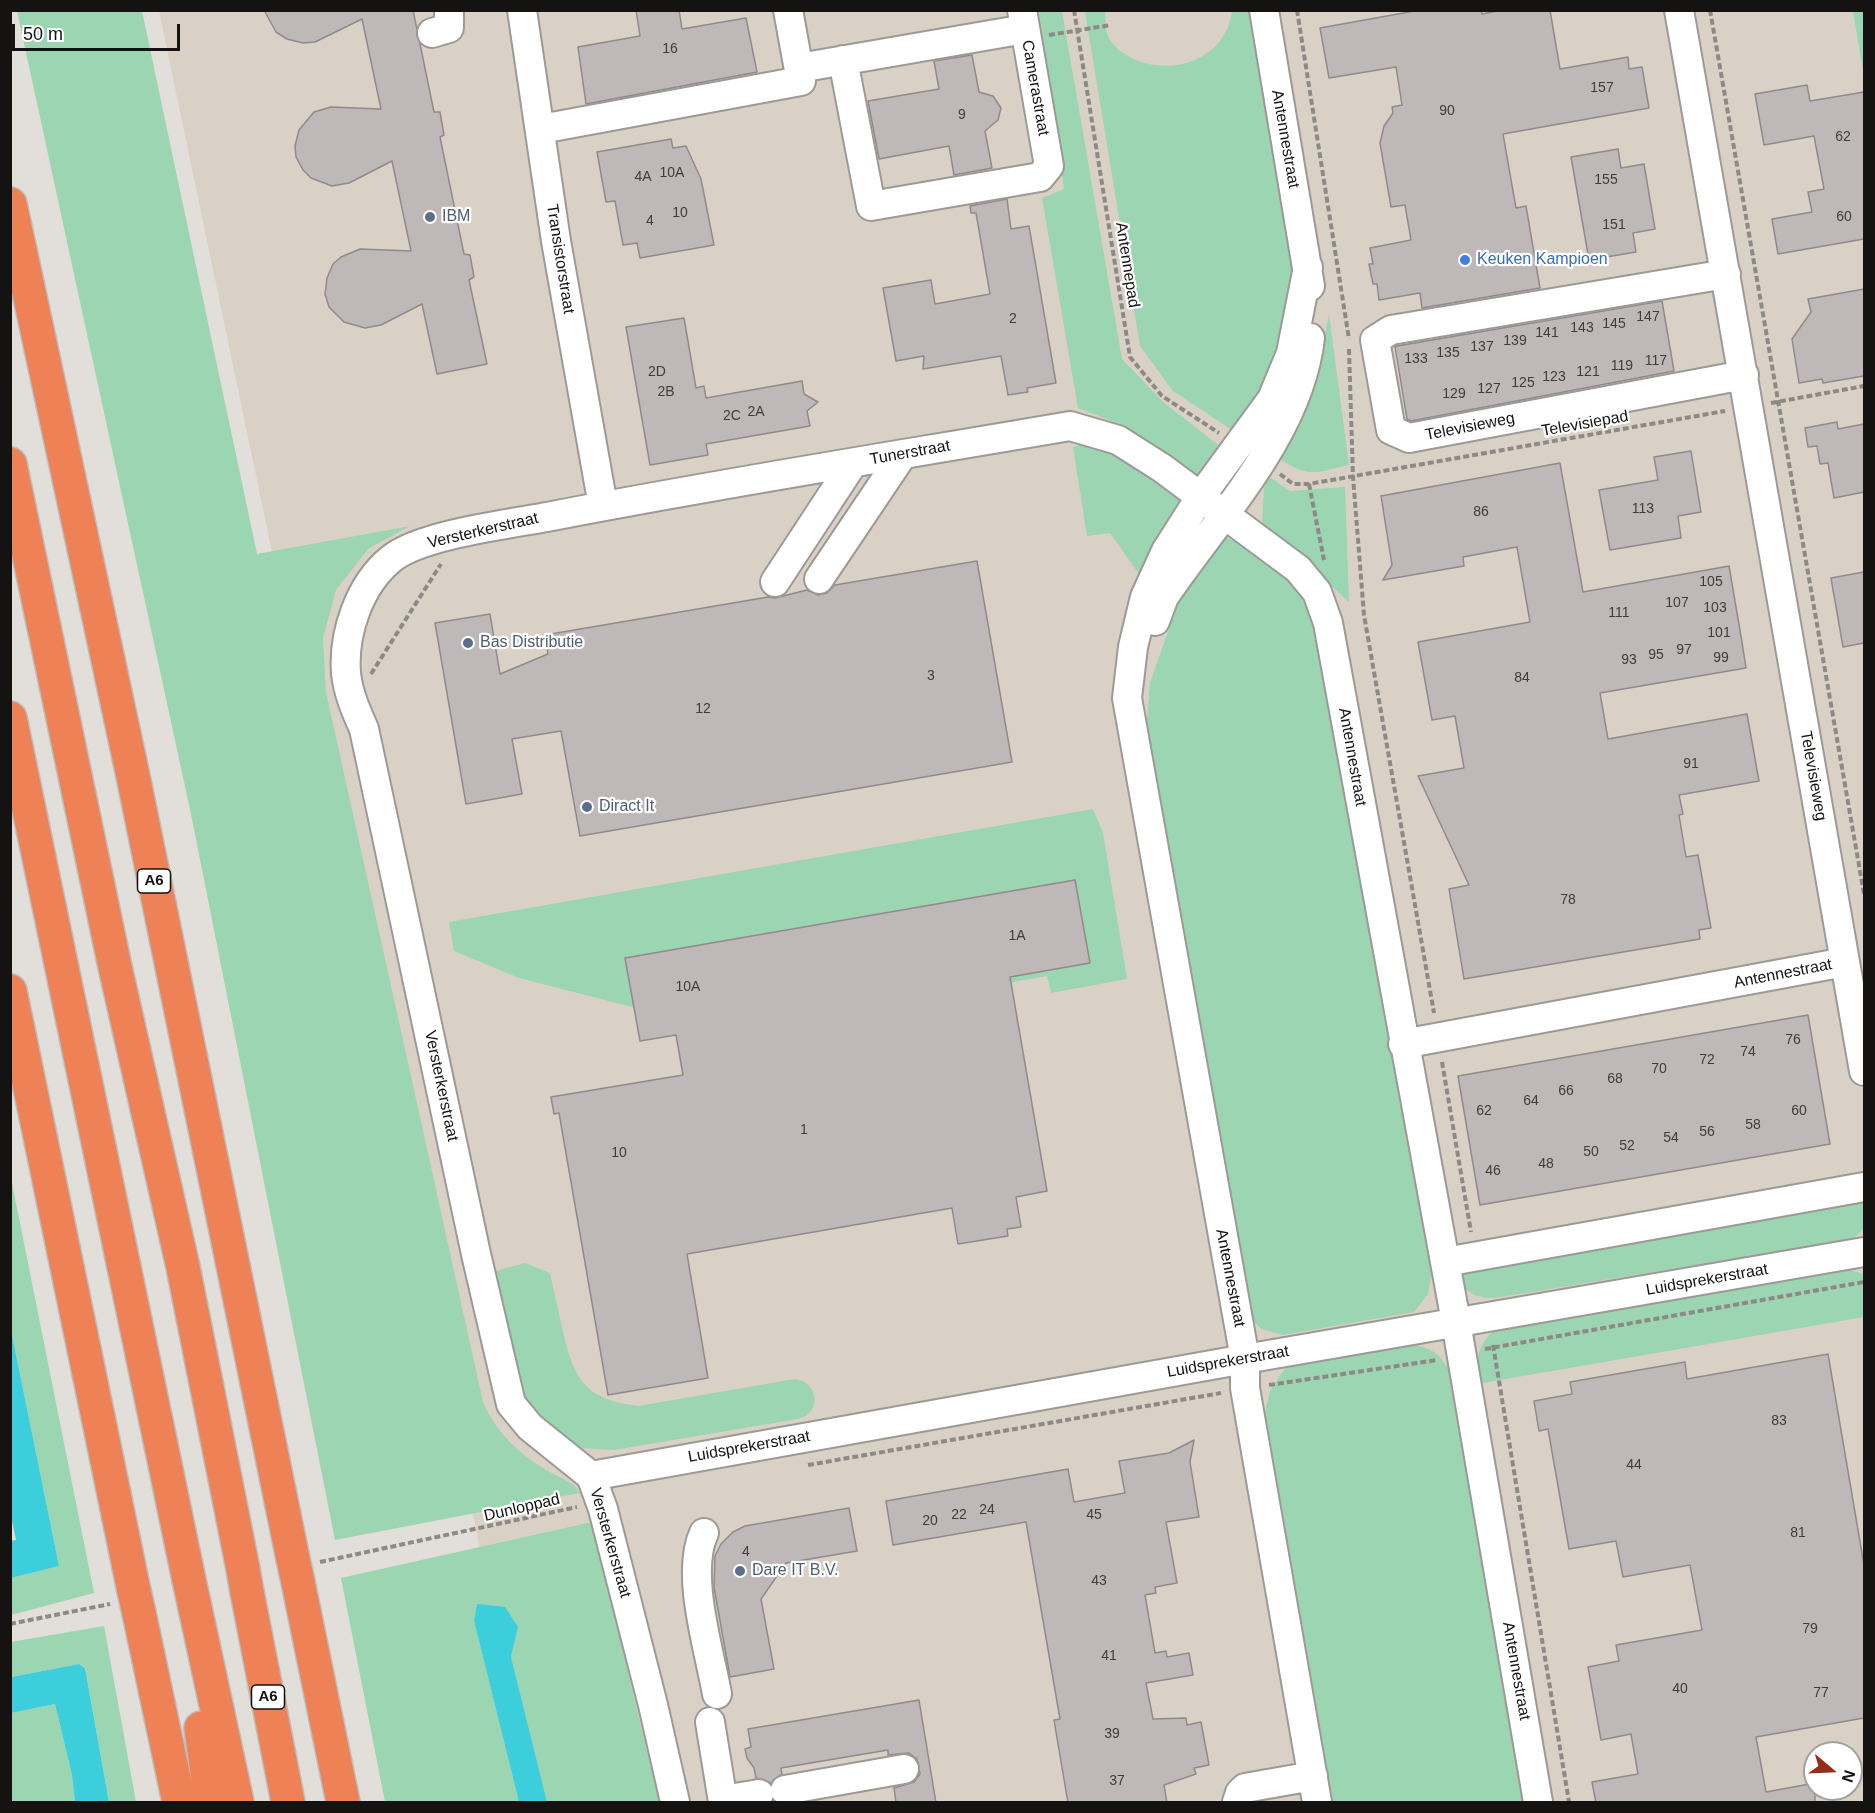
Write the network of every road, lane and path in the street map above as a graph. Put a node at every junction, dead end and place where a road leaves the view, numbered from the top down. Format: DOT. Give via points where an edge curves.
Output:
graph roads {
  1 [pos="522,10"];
  2 [pos="788,10"];
  3 [pos="1074,10"];
  4 [pos="1264,10"];
  5 [pos="1297,10"];
  6 [pos="1680,10"];
  7 [pos="1710,10"];
  8 [pos="1111,25"];
  9 [pos="1025,26"];
  10 [pos="1077,30"];
  11 [pos="843,60"];
  12 [pos="799,68"];
  13 [pos="541,129"];
  14 [pos="10,204"];
  15 [pos="1726,274"];
  16 [pos="1744,375"];
  17 [pos="1864,386"];
  18 [pos="1779,401"];
  19 [pos="1750,406"];
  20 [pos="1250,453"];
  21 [pos="878,459"];
  22 [pos="10,464"];
  23 [pos="1353,477"];
  24 [pos="1309,484"];
  25 [pos="1201,496"];
  26 [pos="603,506"];
  27 [pos="1223,513"];
  28 [pos="451,546"];
  29 [pos="1317,592"];
  30 [pos="368,679"];
  31 [pos="10,718"];
  32 [pos="1139,754"];
  33 [pos="1864,894"];
  34 [pos="1845,962"];
  35 [pos="10,991"];
  36 [pos="1438,1039"];
  37 [pos="1403,1044"];
  38 [pos="1864,1071"];
  39 [pos="1864,1187"];
  40 [pos="1864,1252"];
  41 [pos="1475,1256"];
  42 [pos="1445,1262"];
  43 [pos="1488,1318"];
  44 [pos="1456,1322"];
  45 [pos="1245,1359"];
  46 [pos="595,1489"];
  47 [pos="704,1533"];
  48 [pos="450,1536"];
  49 [pos="187,1592"];
  50 [pos="717,1694"];
  51 [pos="710,1722"];
  52 [pos="330,1739"];
  53 [pos="904,1769"];
  54 [pos="1315,1789"];
  55 [pos="175,1794"];
  56 [pos="288,1799"];
  57 [pos="723,1802"];
  58 [pos="211,1803"];
  59 [pos="237,1803"];
  60 [pos="343,1803"];
  61 [pos="351,1803"];
  62 [pos="675,1803"];
  63 [pos="1238,1803"];
  64 [pos="1538,1803"];
  65 [pos="1569,1803"];
  1 -- 13 [label="street, Transistorstraat"];
  2 -- 12 [label="street"];
  3 -- 10 [label="path, Antennepad"];
  4 -- 20 [label="street, Antennestraat" via="1313,309 1307,365 1291,408"];
  5 -- 23 [label="path" via="1349,336"];
  6 -- 15 [label="street, Televisieweg"];
  7 -- 18 [label="path"];
  8 -- 10 [label="path"];
  9 -- 10 [label="path"];
  9 -- 11 [label="street"];
  9 -- 11 [label="street, Camerastraat" via="1049,166 1040,177 871,207"];
  10 -- 20 [label="path, Antennepad" via="1130,357 1162,396"];
  11 -- 12 [label="street"];
  12 -- 13 [label="street" via="801,81"];
  13 -- 26 [label="street, Transistorstraat" via="556,241"];
  14 -- 52 [label="highway, A6" via="130,764"];
  15 -- 16 [label="street, Televisieweg"];
  15 -- 16 [label="street, Televisieweg" via="1391,330 1375,340 1391,430 1409,438"];
  16 -- 19 [label="street, Televisieweg"];
  17 -- 18 [label="path, Televisiepad"];
  18 -- 19 [label="path, Televisiepad"];
  18 -- 33 [label="path"];
  19 -- 23 [label="path, Televisiepad"];
  19 -- 34 [label="street, Televisieweg"];
  20 -- 24 [label="path, Televisiepad" via="1293,484"];
  20 -- 25 [label="street, Antennestraat"];
  20 -- 27 [label="street, Antennestraat"];
  21 -- 21 [label="street" via="798,580"];
  21 -- 25 [label="street, Tunerstraat" via="1070,426 1118,440"];
  21 -- 26 [label="street, Tunerstraat"];
  22 -- 56 [label="highway, A6" via="115,967 183,1267"];
  23 -- 24 [label="path, Televisiepad"];
  23 -- 36 [label="path" via="1364,615"];
  24 -- 29 [label="path" via="1326,572"];
  25 -- 27 [label="street, Antennestraat"];
  25 -- 32 [label="street, Antennestraat" via="1166,551 1142,607 1127,698"];
  26 -- 28 [label="street, Versterkerstraat"];
  27 -- 29 [label="street, Antennestraat" via="1298,569"];
  27 -- 32 [label="street, Antennestraat" via="1164,597 1147,642 1138,688"];
  28 -- 30 [label="path"];
  28 -- 46 [label="street, Versterkerstraat" via="425,543 391,558 369,584 354,614 346,650 346,675 364,729 511,1404"];
  29 -- 37 [label="street, Antennestraat" via="1328,623"];
  31 -- 49 [label="highway" via="172,1502"];
  32 -- 45 [label="street, Antennestraat"];
  34 -- 36 [label="street, Antennestraat"];
  34 -- 38 [label="street, Televisieweg"];
  35 -- 55 [label="highway"];
  36 -- 37 [label="street, Antennestraat"];
  36 -- 41 [label="path"];
  37 -- 42 [label="street, Antennestraat"];
  39 -- 41 [label="street"];
  40 -- 43 [label="street, Luidsprekerstraat"];
  41 -- 42 [label="street"];
  42 -- 44 [label="street, Antennestraat"];
  43 -- 44 [label="street, Luidsprekerstraat"];
  43 -- 65 [label="path"];
  44 -- 45 [label="street, Luidsprekerstraat"];
  44 -- 64 [label="street, Antennestraat"];
  45 -- 46 [label="street, Luidsprekerstraat"];
  45 -- 54 [label="street, Antennestraat" via="1245,1388"];
  46 -- 48 [label="path, Dunloppad"];
  46 -- 62 [label="street, Versterkerstraat"];
  47 -- 50 [label="street" via="695,1570"];
  49 -- 58 [label="highway"];
  49 -- 59 [label="highway"];
  51 -- 57 [label="street"];
  52 -- 60 [label="highway, A6"];
  52 -- 61 [label="highway, A6"];
  53 -- 57 [label="street"];
  54 -- 63 [label="street" via="1245,1788"];
}
